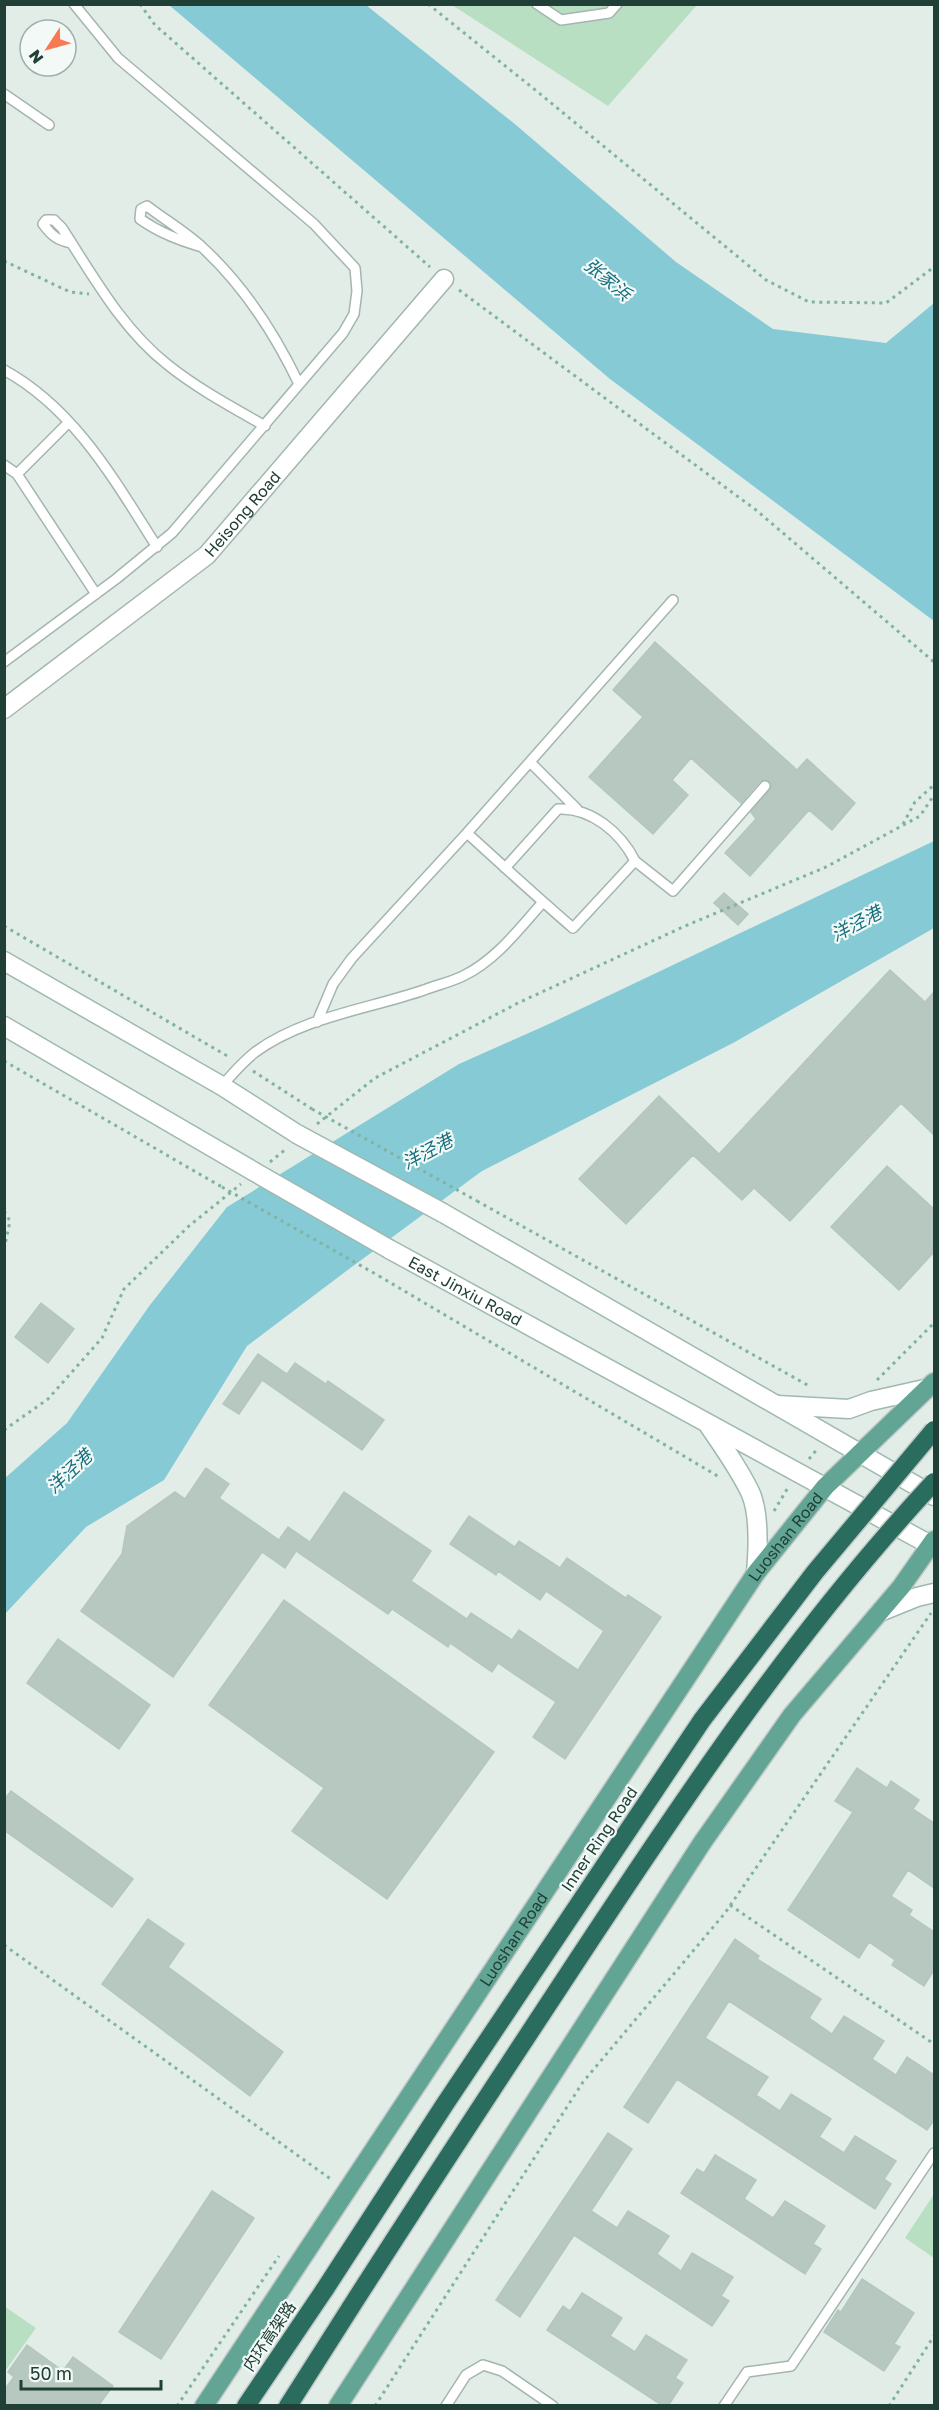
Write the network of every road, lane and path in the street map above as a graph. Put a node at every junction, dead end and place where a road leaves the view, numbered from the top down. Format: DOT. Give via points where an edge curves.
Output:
graph roads {
  1 [pos="74,4"];
  2 [pos="140,4"];
  3 [pos="428,4"];
  4 [pos="537,4"];
  5 [pos="617,4"];
  6 [pos="4,94"];
  7 [pos="49,125"];
  8 [pos="71,243"];
  9 [pos="202,247"];
  10 [pos="4,261"];
  11 [pos="934,267"];
  12 [pos="444,279"];
  13 [pos="101,289"];
  14 [pos="4,370"];
  15 [pos="299,384"];
  16 [pos="69,422"];
  17 [pos="265,426"];
  18 [pos="4,465"];
  19 [pos="17,474"];
  20 [pos="157,547"];
  21 [pos="96,594"];
  22 [pos="673,600"];
  23 [pos="4,662"];
  24 [pos="934,662"];
  25 [pos="4,709"];
  26 [pos="530,762"];
  27 [pos="934,785"];
  28 [pos="765,786"];
  29 [pos="934,795"];
  30 [pos="563,796"];
  31 [pos="558,809"];
  32 [pos="577,809"];
  33 [pos="902,826"];
  34 [pos="467,833"];
  35 [pos="635,861"];
  36 [pos="505,868"];
  37 [pos="543,902"];
  38 [pos="4,926"];
  39 [pos="4,961"];
  40 [pos="317,1022"];
  41 [pos="4,1026"];
  42 [pos="4,1060"];
  43 [pos="241,1064"];
  44 [pos="222,1086"];
  45 [pos="300,1136"];
  46 [pos="254,1173"];
  47 [pos="4,1210"];
  48 [pos="4,1250"];
  49 [pos="934,1323"];
  50 [pos="872,1385"];
  51 [pos="932,1385"];
  52 [pos="818,1391"];
  53 [pos="773,1404"];
  54 [pos="706,1422"];
  55 [pos="4,1431"];
  56 [pos="934,1431"];
  57 [pos="861,1454"];
  58 [pos="722,1479"];
  59 [pos="934,1482"];
  60 [pos="825,1487"];
  61 [pos="934,1496"];
  62 [pos="752,1497"];
  63 [pos="793,1525"];
  64 [pos="933,1544"];
  65 [pos="756,1573"];
  66 [pos="926,1595"];
  67 [pos="880,1612"];
  68 [pos="730,1905"];
  69 [pos="4,1945"];
  70 [pos="934,2044"];
  71 [pos="934,2153"];
  72 [pos="332,2180"];
  73 [pos="325,2289"];
  74 [pos="934,2336"];
  75 [pos="204,2406"];
  76 [pos="246,2406"];
  77 [pos="288,2406"];
  78 [pos="338,2406"];
  79 [pos="375,2406"];
  80 [pos="446,2406"];
  81 [pos="554,2406"];
  82 [pos="724,2406"];
  83 [pos="889,2406"];
  1 -- 15 [label="lane" via="118,58 314,224 355,268 354,314 343,333"];
  2 -- 12 [label="path" via="155,25"];
  3 -- 11 [label="path" via="766,280 809,302 886,303"];
  4 -- 5 [label="lane" via="561,20 609,13"];
  6 -- 7 [label="lane"];
  8 -- 13 [label="lane" via="50,234 43,224 46,220 54,220 62,228"];
  9 -- 9 [label="lane" via="147,206 141,210 140,219 152,227"];
  9 -- 15 [label="lane" via="260,315"];
  10 -- 13 [label="path" via="70,292 91,294"];
  12 -- 24 [label="path" via="756,510"];
  12 -- 25 [label="main road, Heisong Road" via="207,555"];
  13 -- 17 [label="lane" via="141,339 168,365"];
  14 -- 16 [label="lane" via="27,382"];
  15 -- 17 [label="lane"];
  16 -- 19 [label="lane"];
  16 -- 20 [label="lane" via="102,460"];
  17 -- 20 [label="lane"];
  18 -- 19 [label="lane"];
  19 -- 21 [label="lane"];
  20 -- 21 [label="lane"];
  21 -- 23 [label="lane"];
  22 -- 26 [label="lane"];
  26 -- 30 [label="lane"];
  26 -- 34 [label="lane"];
  27 -- 33 [label="path" via="915,802"];
  28 -- 35 [label="lane" via="673,891"];
  29 -- 33 [label="path" via="920,816"];
  30 -- 31 [label="lane"];
  30 -- 32 [label="lane"];
  31 -- 32 [label="lane"];
  31 -- 36 [label="lane"];
  32 -- 35 [label="lane" via="601,822 623,841"];
  33 -- 45 [label="path" via="826,867 518,1003 375,1078"];
  34 -- 36 [label="lane"];
  34 -- 40 [label="lane" via="352,958 333,984"];
  35 -- 37 [label="lane" via="573,928"];
  36 -- 37 [label="lane"];
  37 -- 40 [label="lane" via="502,948 462,977"];
  38 -- 43 [label="path"];
  39 -- 44 [label="main road"];
  40 -- 43 [label="lane" via="271,1043"];
  41 -- 46 [label="main road, East Jinxiu Road"];
  42 -- 58 [label="path, bridge"];
  43 -- 44 [label="lane"];
  43 -- 52 [label="path, bridge" via="312,1109"];
  44 -- 45 [label="main road"];
  45 -- 46 [label="path"];
  45 -- 53 [label="main road, bridge" via="443,1213"];
  46 -- 54 [label="main road, East Jinxiu Road, bridge"];
  46 -- 55 [label="path" via="189,1226 124,1289 102,1338 48,1399"];
  47 -- 48 [label="path" via="10,1221"];
  49 -- 50 [label="path"];
  51 -- 53 [label="main road" via="849,1408"];
  51 -- 57 [label="main road, Luoshan Road"];
  53 -- 57 [label="main road"];
  54 -- 60 [label="main road, East Jinxiu Road"];
  54 -- 62 [label="main road"];
  56 -- 73 [label="highway, Inner Ring Road, bridge" via="815,1572 702,1720"];
  57 -- 60 [label="main road, Luoshan Road"];
  57 -- 61 [label="main road"];
  59 -- 77 [label="highway, bridge" via="763,1688 674,1813"];
  60 -- 63 [label="main road, Luoshan Road"];
  60 -- 64 [label="main road, East Jinxiu Road"];
  62 -- 63 [label="path"];
  62 -- 65 [label="main road" via="759,1546"];
  63 -- 65 [label="main road, Luoshan Road"];
  64 -- 67 [label="main road"];
  65 -- 75 [label="main road, Luoshan Road"];
  66 -- 67 [label="main road"];
  66 -- 68 [label="path" via="934,1608"];
  67 -- 78 [label="main road" via="792,1715 702,1843"];
  68 -- 70 [label="path"];
  68 -- 79 [label="path" via="583,2082"];
  69 -- 72 [label="path"];
  71 -- 82 [label="lane" via="791,2367 747,2372"];
  73 -- 76 [label="highway, 内环高架路"];
  74 -- 83 [label="path"];
  80 -- 81 [label="lane" via="466,2375 483,2366 502,2371"];
}
